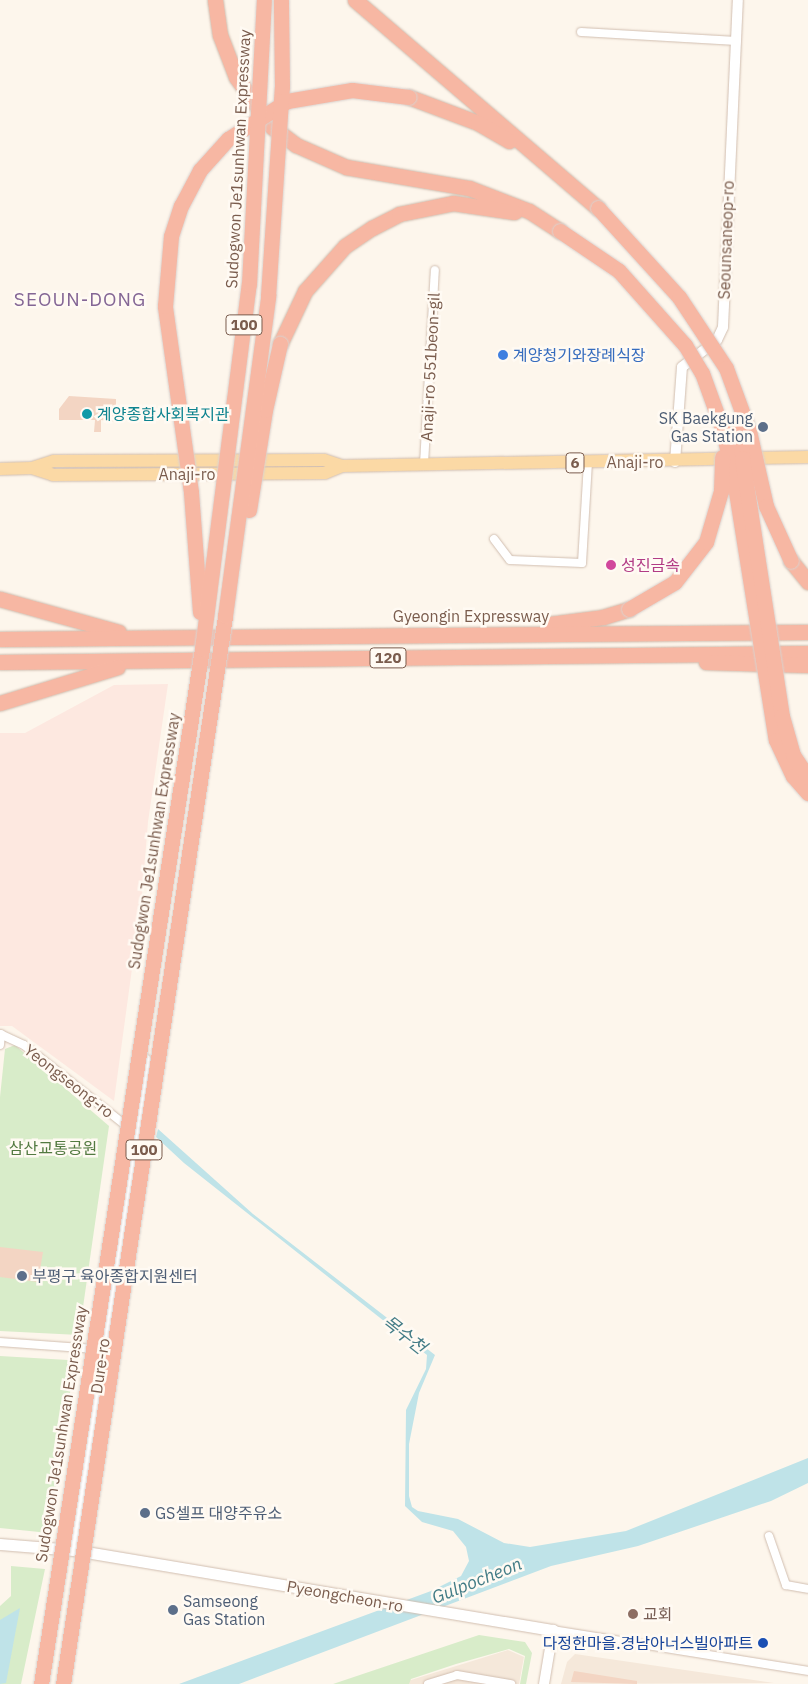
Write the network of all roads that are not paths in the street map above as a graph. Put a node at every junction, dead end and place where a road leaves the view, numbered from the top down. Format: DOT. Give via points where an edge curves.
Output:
graph roads {
  1 [pos="215,0"];
  2 [pos="264,0"];
  3 [pos="281,0"];
  4 [pos="355,0"];
  5 [pos="738,0"];
  6 [pos="581,32"];
  7 [pos="737,41"];
  8 [pos="598,208"];
  9 [pos="560,231"];
  10 [pos="435,270"];
  11 [pos="738,397"];
  12 [pos="722,428"];
  13 [pos="808,457"];
  14 [pos="766,458"];
  15 [pos="588,462"];
  16 [pos="675,462"];
  17 [pos="424,464"];
  18 [pos="808,466"];
  19 [pos="0,469"];
  20 [pos="494,539"];
  21 [pos="808,582"];
  22 [pos="0,599"];
  23 [pos="225,616"];
  24 [pos="808,632"];
  25 [pos="482,634"];
  26 [pos="135,636"];
  27 [pos="0,639"];
  28 [pos="202,649"];
  29 [pos="808,653"];
  30 [pos="640,655"];
  31 [pos="0,662"];
  32 [pos="136,662"];
  33 [pos="808,664"];
  34 [pos="0,703"];
  35 [pos="808,777"];
  36 [pos="808,793"];
  37 [pos="163,939"];
  38 [pos="1,1034"];
  39 [pos="0,1045"];
  40 [pos="135,1132"];
  41 [pos="0,1342"];
  42 [pos="102,1349"];
  43 [pos="769,1536"];
  44 [pos="0,1544"];
  45 [pos="74,1550"];
  46 [pos="808,1589"];
  47 [pos="553,1630"];
  48 [pos="808,1671"];
  49 [pos="41,1684"];
  50 [pos="63,1684"];
  51 [pos="428,1684"];
  52 [pos="511,1684"];
  53 [pos="544,1684"];
  1 -- 9 [label="highway" via="220,35 236,77 272,127 296,145 322,160 364,172 469,188 529,211"];
  2 -- 28 [label="highway, Sudogwon Je1sunhwan Expressway / 100, bridge" via="250,284"];
  3 -- 23 [label="highway, 100, bridge" via="282,87 268,296"];
  4 -- 8 [label="highway"];
  5 -- 7 [label="street, Seounsaneop-ro"];
  6 -- 7 [label="street"];
  7 -- 16 [label="street, Seounsaneop-ro" via="723,326 717,340 682,366"];
  8 -- 11 [label="highway, bridge" via="679,297 707,334"];
  8 -- 28 [label="highway, bridge" via="513,144 478,123 409,97 382,92 318,93 287,101 228,139 200,170 181,206 171,236 165,306 198,548"];
  9 -- 12 [label="highway, bridge" via="619,271 669,325 702,373"];
  9 -- 23 [label="highway, bridge" via="484,205 424,207 372,228 345,246 323,269 293,312 272,372 242,556"];
  10 -- 17 [label="street, Anaji-ro 551beon-gil"];
  11 -- 21 [label="highway, bridge" via="766,506 790,561"];
  11 -- 35 [label="highway, bridge" via="742,458 782,716 793,755"];
  12 -- 25 [label="highway, bridge" via="721,491 706,542 675,582 629,609 573,623"];
  12 -- 36 [label="highway, bridge" via="776,740 793,776"];
  13 -- 14 [label="main road, Anaji-ro / 6"];
  14 -- 16 [label="main road, Anaji-ro / 6"];
  14 -- 18 [label="main road"];
  15 -- 16 [label="main road, Anaji-ro / 6"];
  15 -- 17 [label="main road, Anaji-ro / 6"];
  15 -- 20 [label="street" via="582,563 510,560"];
  17 -- 19 [label="main road, Anaji-ro / 6" via="342,466 324,460 54,461 32,468"];
  22 -- 26 [label="highway, Gyeongin Expressway / 120"];
  23 -- 50 [label="highway, 100, bridge"];
  24 -- 25 [label="highway, Gyeongin Expressway / 120"];
  25 -- 26 [label="highway, Gyeongin Expressway / 120"];
  26 -- 27 [label="highway, Gyeongin Expressway / 120"];
  28 -- 49 [label="highway, Sudogwon Je1sunhwan Expressway / 100, bridge"];
  29 -- 30 [label="highway, 120"];
  30 -- 32 [label="highway, 120"];
  30 -- 33 [label="highway" via="730,665"];
  31 -- 32 [label="highway, 120"];
  32 -- 34 [label="highway, 120"];
  37 -- 40 [label="street, Dure-ro"];
  38 -- 39 [label="street"];
  38 -- 40 [label="street, Yeongseong-ro" via="24,1045"];
  40 -- 42 [label="street, Dure-ro"];
  41 -- 42 [label="street"];
  42 -- 45 [label="street, Dure-ro"];
  43 -- 46 [label="street" via="786,1586"];
  44 -- 45 [label="main road, Pyeongcheon-ro"];
  45 -- 47 [label="main road, Pyeongcheon-ro"];
  47 -- 48 [label="street, Pyeongcheon-ro"];
  47 -- 53 [label="street"];
  51 -- 52 [label="street" via="457,1674"];
}
